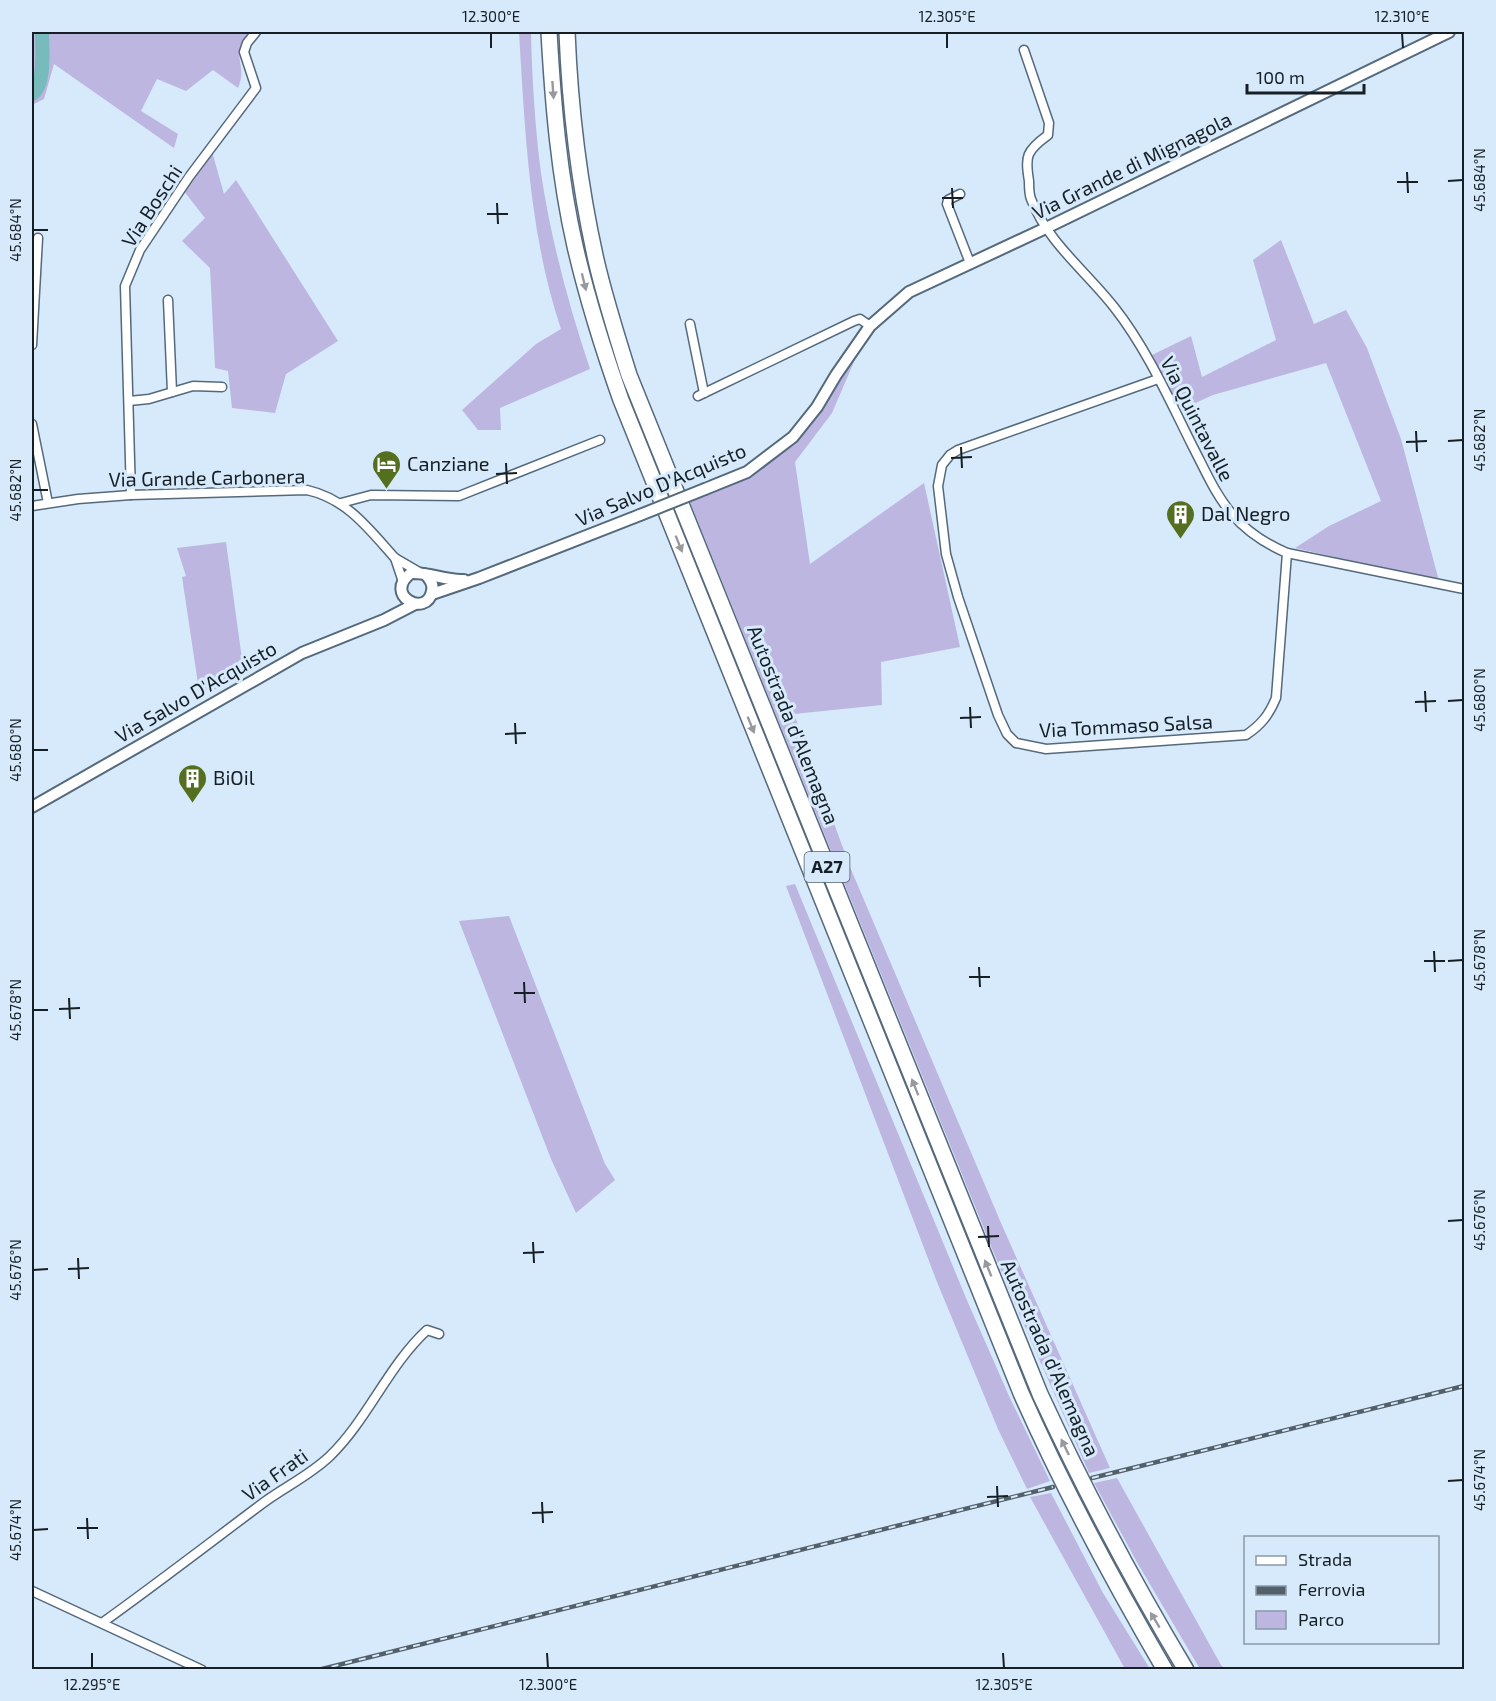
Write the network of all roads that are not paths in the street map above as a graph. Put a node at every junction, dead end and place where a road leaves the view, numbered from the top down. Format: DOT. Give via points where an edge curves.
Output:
graph roads {
  1 [pos="256,32"];
  2 [pos="549,32"];
  3 [pos="567,32"];
  4 [pos="1449,32"];
  5 [pos="1024,50"];
  6 [pos="960,194"];
  7 [pos="1046,228"];
  8 [pos="38,238"];
  9 [pos="970,262"];
  10 [pos="168,300"];
  11 [pos="690,324"];
  12 [pos="870,326"];
  13 [pos="32,345"];
  14 [pos="1158,379"];
  15 [pos="222,387"];
  16 [pos="172,392"];
  17 [pos="129,401"];
  18 [pos="32,424"];
  19 [pos="600,440"];
  20 [pos="131,495"];
  21 [pos="48,503"];
  22 [pos="341,503"];
  23 [pos="32,506"];
  24 [pos="1287,553"];
  25 [pos="395,558"];
  26 [pos="422,573"];
  27 [pos="479,578"];
  28 [pos="402,586"];
  29 [pos="1464,589"];
  30 [pos="432,594"];
  31 [pos="415,604"];
  32 [pos="384,620"];
  33 [pos="32,807"];
  34 [pos="439,1334"];
  35 [pos="32,1591"];
  36 [pos="102,1623"];
  37 [pos="202,1670"];
  38 [pos="1165,1670"];
  39 [pos="1186,1670"];
  1 -- 17 [label="street, Via Boschi" via="244,52 256,88 140,250 125,286"];
  2 -- 38 [label="highway, Autostrada d'Alemagna / A27, one-way" via="557,133 569,215 587,296 621,400 1021,1393 1074,1507"];
  39 -- 3 [label="highway, Autostrada d'Alemagna / A27, one-way" via="1143,1599 1040,1394 629,375 596,261 584,196 573,124"];
  4 -- 7 [label="street, Via Grande di Mignagola"];
  5 -- 7 [label="street, Via Quintavalle" via="1049,123 1048,135 1028,153 1026,164 1030,197"];
  6 -- 9 [label="street" via="947,204"];
  7 -- 9 [label="street, Via Grande di Mignagola"];
  7 -- 14 [label="street, Via Quintavalle" via="1114,307"];
  8 -- 13 [label="street"];
  9 -- 12 [label="street, Via Grande di Mignagola" via="909,292"];
  10 -- 16 [label="street"];
  11 -- 12 [label="street" via="701,395 854,321 860,319"];
  12 -- 27 [label="street, Via Salvo D'Acquisto, bridge" via="793,437 747,472"];
  14 -- 24 [label="street, Via Quintavalle" via="1218,495 1249,531"];
  14 -- 24 [label="street, Via Tommaso Salsa" via="958,450 942,465 938,486 946,554 1007,734 1016,743 1046,749 1246,735 1259,727 1276,698"];
  15 -- 16 [label="street" via="193,386"];
  16 -- 17 [label="street"];
  17 -- 20 [label="street, Via Boschi"];
  18 -- 21 [label="street"];
  19 -- 22 [label="street" via="459,496 371,495"];
  20 -- 21 [label="street, Via Grande Carbonera"];
  20 -- 22 [label="street, Via Grande Carbonera" via="307,490"];
  21 -- 23 [label="street, Via Grande Carbonera"];
  22 -- 25 [label="street, Via Grande Carbonera"];
  24 -- 29 [label="street, Via Quintavalle"];
  25 -- 26 [label="street, Via Grande Carbonera"];
  25 -- 28 [label="street, Via Grande Carbonera"];
  26 -- 27 [label="street, Via Salvo D'Acquisto" via="451,580"];
  26 -- 28 [label="street" via="411,573"];
  26 -- 30 [label="street" via="430,579"];
  27 -- 30 [label="street, Via Salvo D'Acquisto"];
  28 -- 31 [label="street" via="404,597"];
  28 -- 32 [label="street" via="397,607"];
  30 -- 31 [label="street, Via Salvo D'Acquisto"];
  31 -- 32 [label="street, Via Salvo D'Acquisto"];
  32 -- 33 [label="street, Via Salvo D'Acquisto" via="302,652"];
  34 -- 36 [label="street, Via Frati" via="427,1330 415,1341 368,1409 330,1455 301,1480 262,1503"];
  35 -- 36 [label="street"];
  36 -- 37 [label="street"];
}
